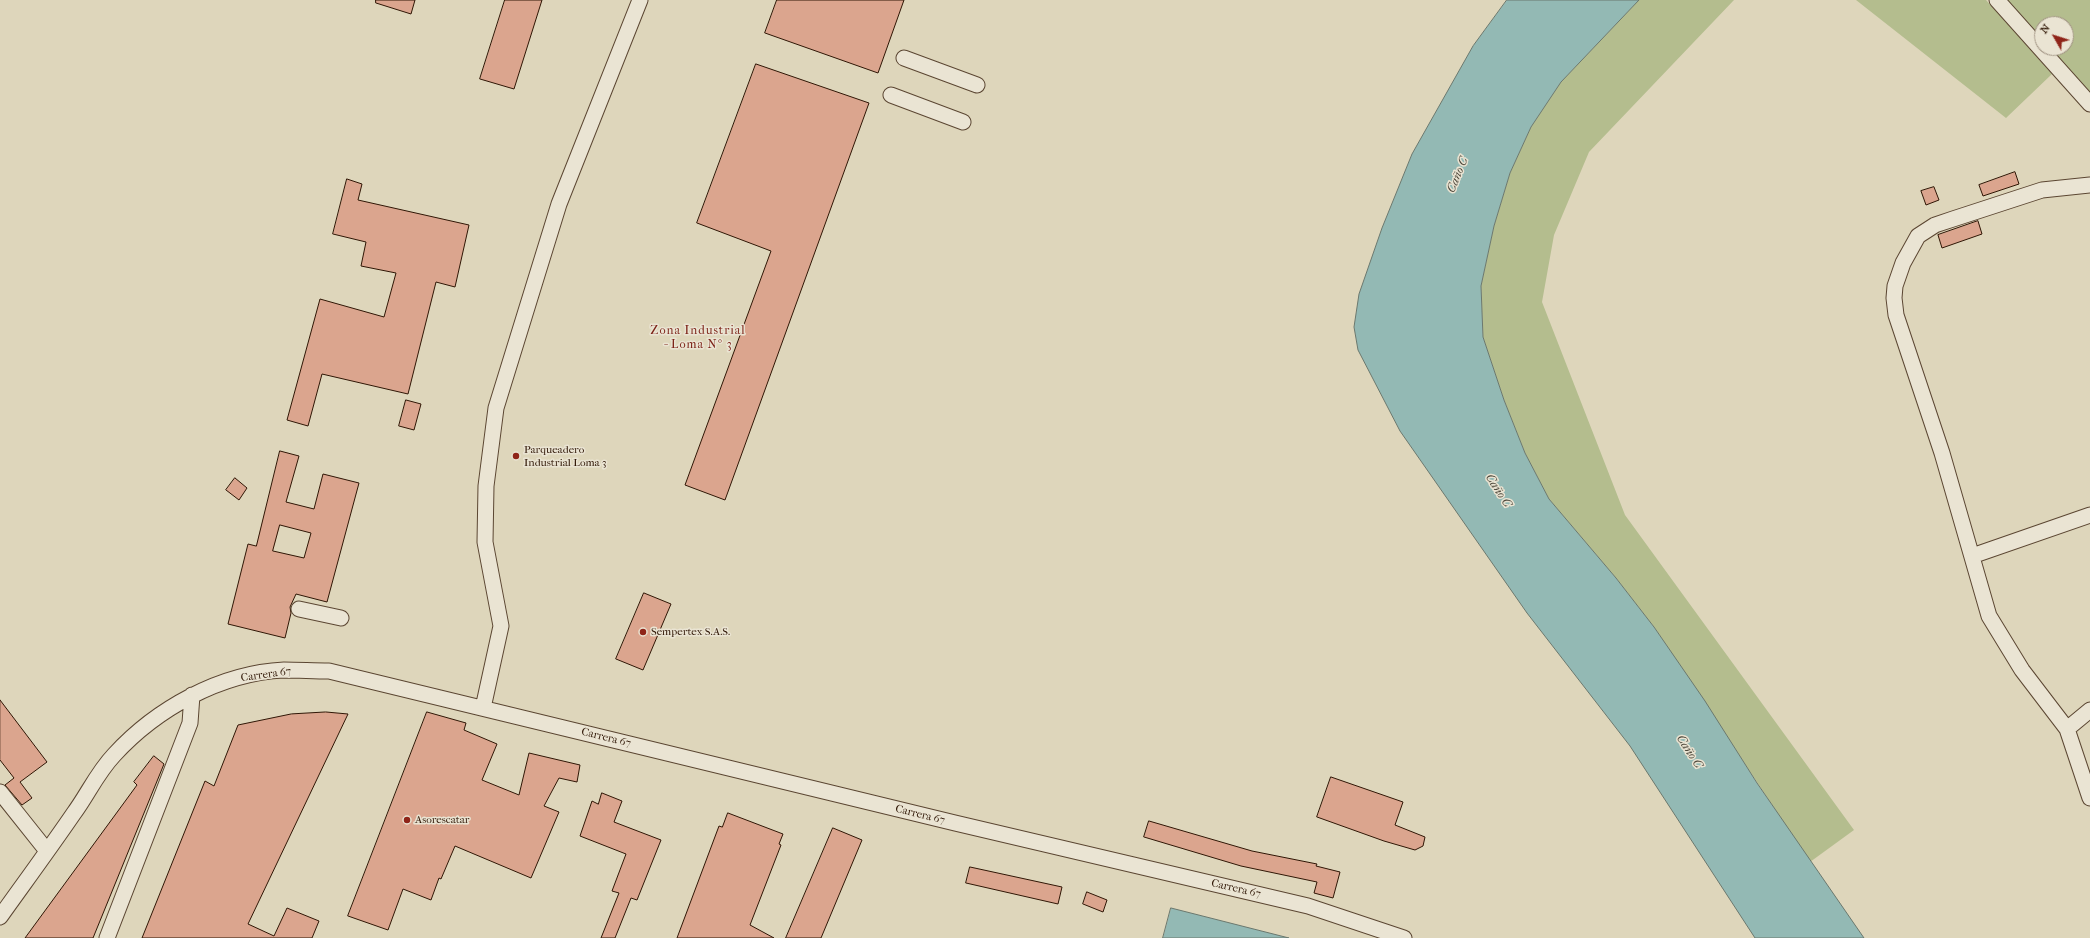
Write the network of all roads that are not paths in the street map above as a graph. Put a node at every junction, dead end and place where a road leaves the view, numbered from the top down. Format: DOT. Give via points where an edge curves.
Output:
graph roads {
  1 [pos="640,0"];
  2 [pos="1997,0"];
  3 [pos="904,58"];
  4 [pos="977,85"];
  5 [pos="891,94"];
  6 [pos="2090,104"];
  7 [pos="963,122"];
  8 [pos="2090,185"];
  9 [pos="2090,515"];
  10 [pos="1972,556"];
  11 [pos="299,609"];
  12 [pos="341,618"];
  13 [pos="192,695"];
  14 [pos="483,708"];
  15 [pos="2090,710"];
  16 [pos="2068,729"];
  17 [pos="0,792"];
  18 [pos="2090,798"];
  19 [pos="47,851"];
  20 [pos="0,917"];
  21 [pos="106,938"];
  22 [pos="1404,938"];
  1 -- 14 [label="street" via="559,204 496,408 486,486 486,542 501,626"];
  2 -- 6 [label="street"];
  3 -- 4 [label="street"];
  5 -- 7 [label="street"];
  8 -- 10 [label="street" via="2042,190 1935,226 1918,236 1903,263 1895,286 1896,316 1942,453"];
  9 -- 10 [label="street"];
  10 -- 16 [label="street" via="1989,616 2022,670"];
  11 -- 12 [label="street"];
  13 -- 14 [label="street, Carrera 67" via="236,679 275,672 329,671"];
  13 -- 19 [label="street, Carrera 67" via="137,732 113,756 92,782 76,811"];
  13 -- 21 [label="street" via="190,723"];
  14 -- 22 [label="street, Carrera 67" via="1308,906"];
  15 -- 16 [label="street"];
  16 -- 18 [label="street"];
  17 -- 19 [label="street"];
  19 -- 20 [label="street, Carrera 67"];
}
